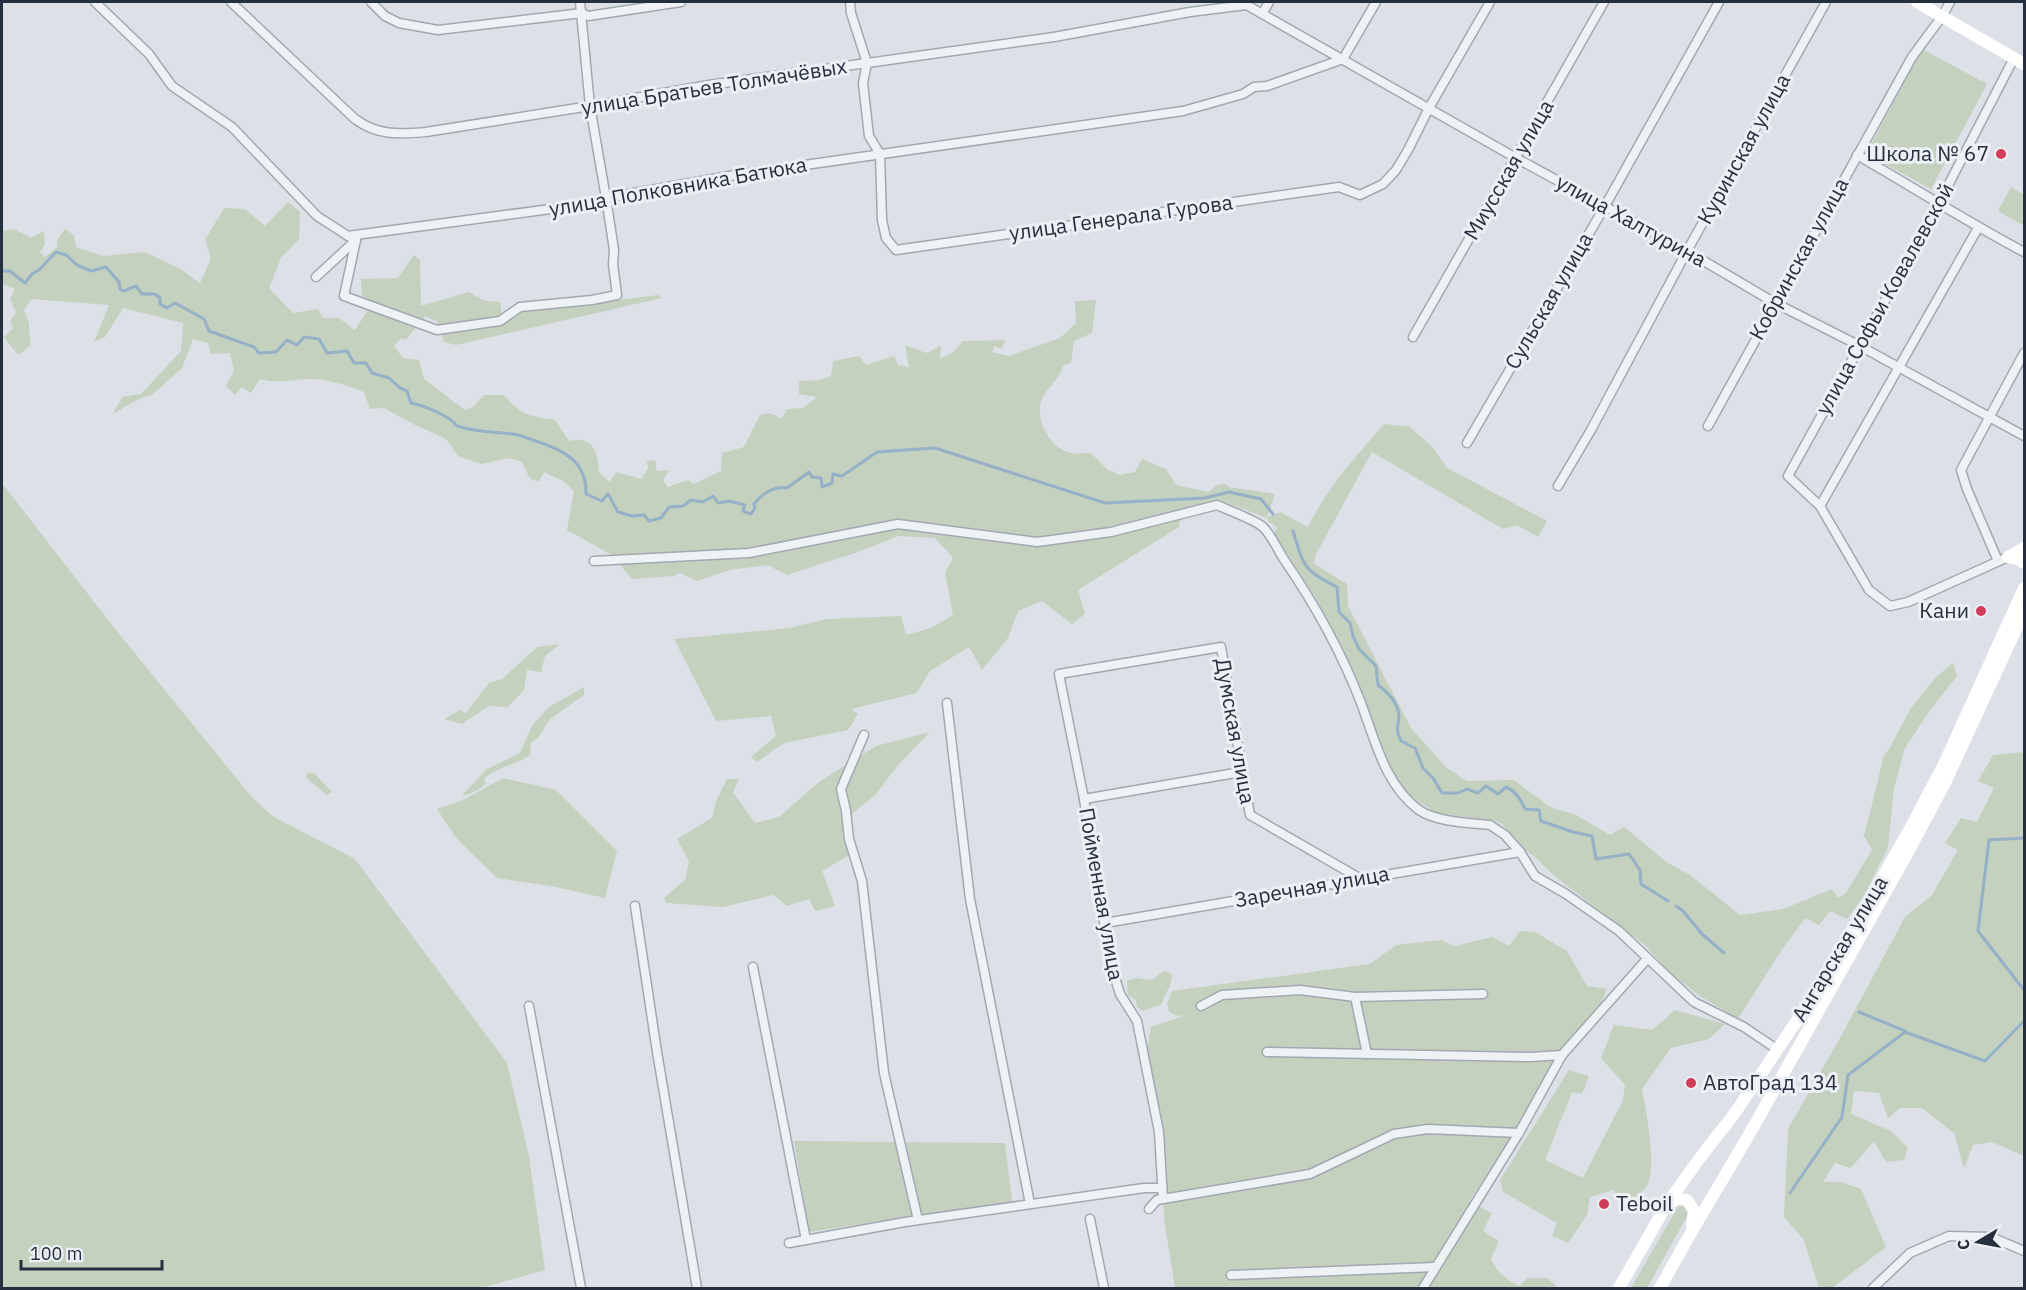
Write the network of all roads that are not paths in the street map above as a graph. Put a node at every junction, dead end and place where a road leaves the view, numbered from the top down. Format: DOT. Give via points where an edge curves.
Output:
graph roads {
  1 [pos="95,2"];
  2 [pos="231,2"];
  3 [pos="371,2"];
  4 [pos="580,2"];
  5 [pos="681,2"];
  6 [pos="850,2"];
  7 [pos="1269,2"];
  8 [pos="1376,2"];
  9 [pos="1490,2"];
  10 [pos="1604,2"];
  11 [pos="1719,2"];
  12 [pos="1826,2"];
  13 [pos="1917,2"];
  14 [pos="1950,2"];
  15 [pos="1243,3"];
  16 [pos="582,13"];
  17 [pos="1262,14"];
  18 [pos="1942,15"];
  19 [pos="1343,58"];
  20 [pos="2019,61"];
  21 [pos="867,63"];
  22 [pos="590,106"];
  23 [pos="1428,108"];
  24 [pos="880,154"];
  25 [pos="1857,155"];
  26 [pos="1516,158"];
  27 [pos="606,198"];
  28 [pos="1939,203"];
  29 [pos="1605,206"];
  30 [pos="1978,228"];
  31 [pos="352,238"];
  32 [pos="1687,251"];
  33 [pos="2025,252"];
  34 [pos="316,277"];
  35 [pos="1775,303"];
  36 [pos="1413,338"];
  37 [pos="1860,346"];
  38 [pos="2025,353"];
  39 [pos="1899,369"];
  40 [pos="1990,417"];
  41 [pos="1708,426"];
  42 [pos="2025,436"];
  43 [pos="1467,443"];
  44 [pos="1558,486"];
  45 [pos="1820,506"];
  46 [pos="2025,548"];
  47 [pos="2003,559"];
  48 [pos="594,561"];
  49 [pos="2025,563"];
  50 [pos="2025,588"];
  51 [pos="2025,612"];
  52 [pos="2021,628"];
  53 [pos="1059,674"];
  54 [pos="947,703"];
  55 [pos="864,735"];
  56 [pos="1241,772"];
  57 [pos="1084,800"];
  58 [pos="1520,852"];
  59 [pos="1360,879"];
  60 [pos="635,906"];
  61 [pos="1105,923"];
  62 [pos="1647,958"];
  63 [pos="753,967"];
  64 [pos="1483,993"];
  65 [pos="1355,997"];
  66 [pos="529,1006"];
  67 [pos="1201,1006"];
  68 [pos="1778,1050"];
  69 [pos="1267,1052"];
  70 [pos="1366,1054"];
  71 [pos="1562,1054"];
  72 [pos="1519,1133"];
  73 [pos="1161,1188"];
  74 [pos="1163,1199"];
  75 [pos="1029,1204"];
  76 [pos="1667,1204"];
  77 [pos="1149,1209"];
  78 [pos="1090,1218"];
  79 [pos="918,1220"];
  80 [pos="1688,1238"];
  81 [pos="806,1240"];
  82 [pos="789,1243"];
  83 [pos="2025,1251"];
  84 [pos="1435,1267"];
  85 [pos="1231,1275"];
  86 [pos="697,1286"];
  87 [pos="581,1288"];
  88 [pos="1104,1288"];
  89 [pos="1423,1288"];
  90 [pos="1619,1288"];
  91 [pos="1660,1288"];
  92 [pos="1873,1288"];
  1 -- 31 [label="street" via="149,54 172,86 232,127 317,216"];
  2 -- 22 [label="street, улица Братьев Толмачёвых" via="369,129 400,134 426,132"];
  3 -- 16 [label="street" via="399,23 438,30"];
  4 -- 16 [label="street"];
  5 -- 16 [label="street" via="588,16"];
  6 -- 21 [label="street"];
  7 -- 17 [label="street"];
  8 -- 19 [label="street"];
  9 -- 23 [label="street"];
  10 -- 26 [label="street, Миусская улица"];
  11 -- 29 [label="street, Сульская улица"];
  12 -- 32 [label="street, Куринская улица"];
  13 -- 18 [label="main road"];
  14 -- 18 [label="street, Кобринская улица"];
  15 -- 17 [label="street, улица Халтурина"];
  15 -- 21 [label="street, улица Братьев Толмачёвых" via="1054,37"];
  16 -- 22 [label="street"];
  17 -- 19 [label="street, улица Халтурина"];
  18 -- 20 [label="main road"];
  18 -- 25 [label="street, Кобринская улица" via="1912,57"];
  19 -- 23 [label="street, улица Халтурина"];
  19 -- 24 [label="street, улица Полковника Батюка" via="1183,111"];
  20 -- 28 [label="street, улица Софьи Ковалевской"];
  21 -- 22 [label="street, улица Братьев Толмачёвых"];
  21 -- 24 [label="street" via="863,84 869,136"];
  22 -- 27 [label="street"];
  23 -- 24 [label="street, улица Генерала Гурова" via="1396,170 1383,184 1360,195 1339,187 896,250 886,238 882,220"];
  23 -- 26 [label="street, улица Халтурина"];
  24 -- 27 [label="street, улица Полковника Батюка"];
  25 -- 28 [label="street"];
  25 -- 35 [label="street, Кобринская улица"];
  26 -- 29 [label="street, улица Халтурина"];
  26 -- 36 [label="street, Миусская улица"];
  27 -- 31 [label="street, улица Полковника Батюка" via="588,204"];
  27 -- 31 [label="street" via="617,295 520,307 500,321 438,330 344,296"];
  28 -- 30 [label="street"];
  28 -- 37 [label="street, улица Софьи Ковалевской"];
  29 -- 32 [label="street, улица Халтурина"];
  29 -- 43 [label="street, Сульская улица"];
  30 -- 33 [label="street"];
  30 -- 39 [label="street"];
  31 -- 34 [label="street"];
  32 -- 35 [label="street, улица Халтурина"];
  32 -- 44 [label="street, Куринская улица"];
  35 -- 37 [label="street, улица Халтурина"];
  35 -- 41 [label="street, Кобринская улица"];
  37 -- 39 [label="street, улица Халтурина"];
  37 -- 45 [label="street, улица Софьи Ковалевской" via="1788,476"];
  38 -- 40 [label="street"];
  39 -- 40 [label="street, улица Халтурина"];
  39 -- 45 [label="street"];
  40 -- 42 [label="street, улица Халтурина"];
  40 -- 47 [label="street" via="1961,470"];
  45 -- 47 [label="street" via="1869,591 1890,606 1908,602"];
  46 -- 47 [label="main road"];
  47 -- 49 [label="main road"];
  48 -- 58 [label="street" via="749,553 898,524 1037,542 1111,532 1218,505 1262,527 1288,565 1348,670 1383,762 1409,801 1431,816 1490,825"];
  50 -- 68 [label="main road, Ангарская улица" via="1911,827 1837,957"];
  51 -- 52 [label="main road, Ангарская улица"];
  52 -- 80 [label="main road, Ангарская улица" via="1907,854"];
  53 -- 56 [label="street, Думская улица" via="1221,647"];
  53 -- 57 [label="street, Пойменная улица"];
  54 -- 75 [label="street" via="970,898"];
  55 -- 79 [label="street" via="840,789 861,881 884,1073"];
  56 -- 57 [label="street"];
  56 -- 59 [label="street, Думская улица" via="1250,814"];
  57 -- 61 [label="street, Пойменная улица"];
  58 -- 59 [label="street, Заречная улица"];
  58 -- 62 [label="street" via="1534,876 1619,931"];
  59 -- 61 [label="street, Заречная улица"];
  60 -- 86 [label="street"];
  61 -- 73 [label="street, Пойменная улица" via="1120,994 1137,1020 1159,1132"];
  62 -- 68 [label="street" via="1694,1002 1744,1027"];
  62 -- 71 [label="street"];
  63 -- 81 [label="street"];
  64 -- 65 [label="street"];
  65 -- 67 [label="street" via="1300,990 1222,995"];
  65 -- 70 [label="street"];
  66 -- 87 [label="street"];
  68 -- 76 [label="main road, Ангарская улица"];
  69 -- 70 [label="street"];
  70 -- 71 [label="street"];
  71 -- 72 [label="street"];
  72 -- 74 [label="street" via="1428,1129 1394,1134 1310,1174"];
  72 -- 84 [label="street"];
  73 -- 74 [label="street, Пойменная улица"];
  73 -- 75 [label="street"];
  74 -- 77 [label="street"];
  75 -- 79 [label="street"];
  76 -- 80 [label="main road" via="1683,1198 1690,1204 1695,1216"];
  76 -- 90 [label="main road, Ангарская улица"];
  78 -- 88 [label="street"];
  79 -- 81 [label="street"];
  80 -- 91 [label="main road, Ангарская улица"];
  81 -- 82 [label="street"];
  83 -- 92 [label="street" via="1991,1237 1949,1236 1910,1253"];
  84 -- 85 [label="street"];
  84 -- 89 [label="street"];
}
